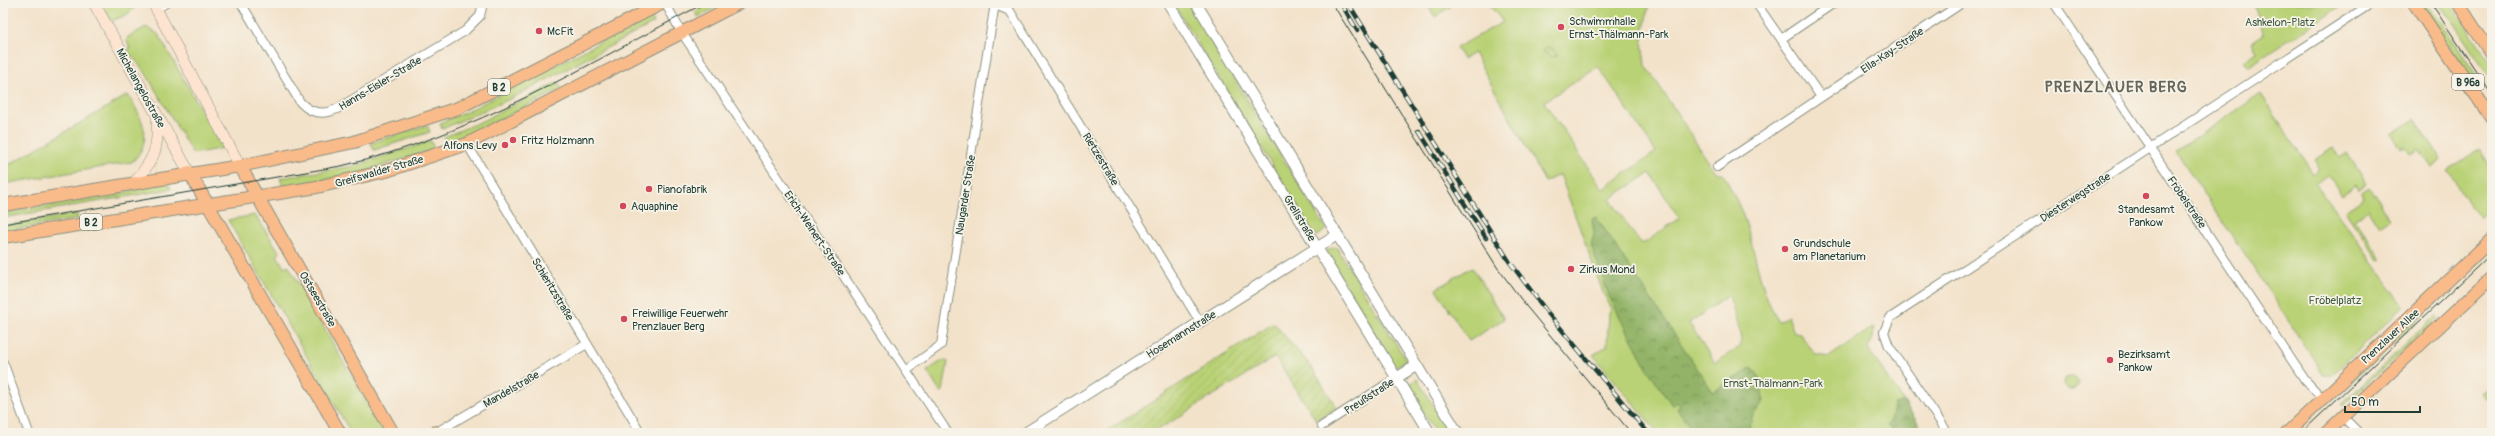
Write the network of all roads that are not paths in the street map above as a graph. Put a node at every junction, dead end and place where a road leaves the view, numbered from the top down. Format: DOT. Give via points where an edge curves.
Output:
graph roads {
  1 [pos="94,3"];
  2 [pos="166,3"];
  3 [pos="241,3"];
  4 [pos="483,3"];
  5 [pos="664,3"];
  6 [pos="739,3"];
  7 [pos="1168,3"];
  8 [pos="1196,3"];
  9 [pos="1756,3"];
  10 [pos="1834,3"];
  11 [pos="1962,3"];
  12 [pos="2054,3"];
  13 [pos="2372,3"];
  14 [pos="2414,3"];
  15 [pos="2458,3"];
  16 [pos="995,4"];
  17 [pos="154,6"];
  18 [pos="682,33"];
  19 [pos="1781,39"];
  20 [pos="2492,55"];
  21 [pos="1821,97"];
  22 [pos="157,116"];
  23 [pos="2492,119"];
  24 [pos="467,144"];
  25 [pos="2150,148"];
  26 [pos="240,166"];
  27 [pos="1717,167"];
  28 [pos="190,172"];
  29 [pos="135,182"];
  30 [pos="258,196"];
  31 [pos="208,203"];
  32 [pos="3,204"];
  33 [pos="1338,235"];
  34 [pos="3,237"];
  35 [pos="2492,239"];
  36 [pos="1318,247"];
  37 [pos="2492,277"];
  38 [pos="1200,322"];
  39 [pos="587,344"];
  40 [pos="3,362"];
  41 [pos="1416,366"];
  42 [pos="906,370"];
  43 [pos="1396,378"];
  44 [pos="2323,399"];
  45 [pos="2343,417"];
  46 [pos="1322,426"];
  47 [pos="341,432"];
  48 [pos="30,433"];
  49 [pos="393,433"];
  50 [pos="435,433"];
  51 [pos="641,433"];
  52 [pos="948,433"];
  53 [pos="1025,433"];
  54 [pos="1430,433"];
  55 [pos="1458,433"];
  56 [pos="1948,433"];
  57 [pos="2287,433"];
  58 [pos="2326,433"];
  59 [pos="2359,433"];
  1 -- 22 [label="main road, Michelangelostraße"];
  2 -- 17 [label="street"];
  3 -- 4 [label="street, Hanns-Eisler-Straße" via="300,102 308,109 321,113 337,109 465,31 480,16"];
  5 -- 18 [label="street"];
  5 -- 26 [label="main road, B 2" via="458,108 354,142"];
  6 -- 18 [label="main road, Greifswalder Straße / B 2"];
  7 -- 36 [label="street, Grellstraße"];
  8 -- 33 [label="street"];
  9 -- 19 [label="street"];
  10 -- 19 [label="street"];
  11 -- 21 [label="street, Ella-Kay-Straße"];
  12 -- 25 [label="street, Fröbelstraße"];
  13 -- 25 [label="street, Diesterwegstraße"];
  14 -- 23 [label="main road, B 96a"];
  15 -- 20 [label="main road"];
  16 -- 38 [label="street, Rietzestraße" via="1010,11"];
  16 -- 42 [label="street, Naugarder Straße" via="941,345"];
  17 -- 26 [label="main road"];
  18 -- 24 [label="main road, Greifswalder Straße / B 2"];
  18 -- 42 [label="street, Erich-Weinert-Straße"];
  19 -- 21 [label="street"];
  21 -- 27 [label="street, Ella-Kay-Straße"];
  22 -- 28 [label="main road, Michelangelostraße"];
  22 -- 29 [label="main road" via="157,149 150,164"];
  24 -- 30 [label="main road, Greifswalder Straße / B 2" via="359,179"];
  24 -- 39 [label="street, Schieritzstraße"];
  25 -- 44 [label="street, Fröbelstraße" via="2305,380"];
  25 -- 56 [label="street, Diesterwegstraße" via="1890,318 1884,332 1889,346"];
  26 -- 28 [label="main road, B 2"];
  26 -- 30 [label="main road, Ostseestraße"];
  28 -- 29 [label="main road, B 2"];
  28 -- 31 [label="main road"];
  29 -- 32 [label="main road, B 2"];
  30 -- 31 [label="main road, Greifswalder Straße / B 2"];
  30 -- 49 [label="main road, Ostseestraße"];
  31 -- 34 [label="main road, Greifswalder Straße / B 2"];
  31 -- 47 [label="main road"];
  33 -- 36 [label="street, Hosemannstraße"];
  33 -- 41 [label="street"];
  35 -- 44 [label="main road, Prenzlauer Allee"];
  36 -- 38 [label="street, Hosemannstraße"];
  36 -- 43 [label="street, Grellstraße"];
  37 -- 45 [label="main road"];
  38 -- 53 [label="street, Hosemannstraße"];
  39 -- 50 [label="street, Mandelstraße"];
  39 -- 51 [label="street, Schieritzstraße"];
  40 -- 48 [label="street"];
  41 -- 43 [label="street, Preußstraße"];
  41 -- 55 [label="street"];
  42 -- 52 [label="street, Erich-Weinert-Straße"];
  43 -- 46 [label="street, Preußstraße"];
  43 -- 54 [label="street, Grellstraße"];
  44 -- 57 [label="main road, Prenzlauer Allee"];
  45 -- 58 [label="main road"];
  45 -- 59 [label="street"];
}
